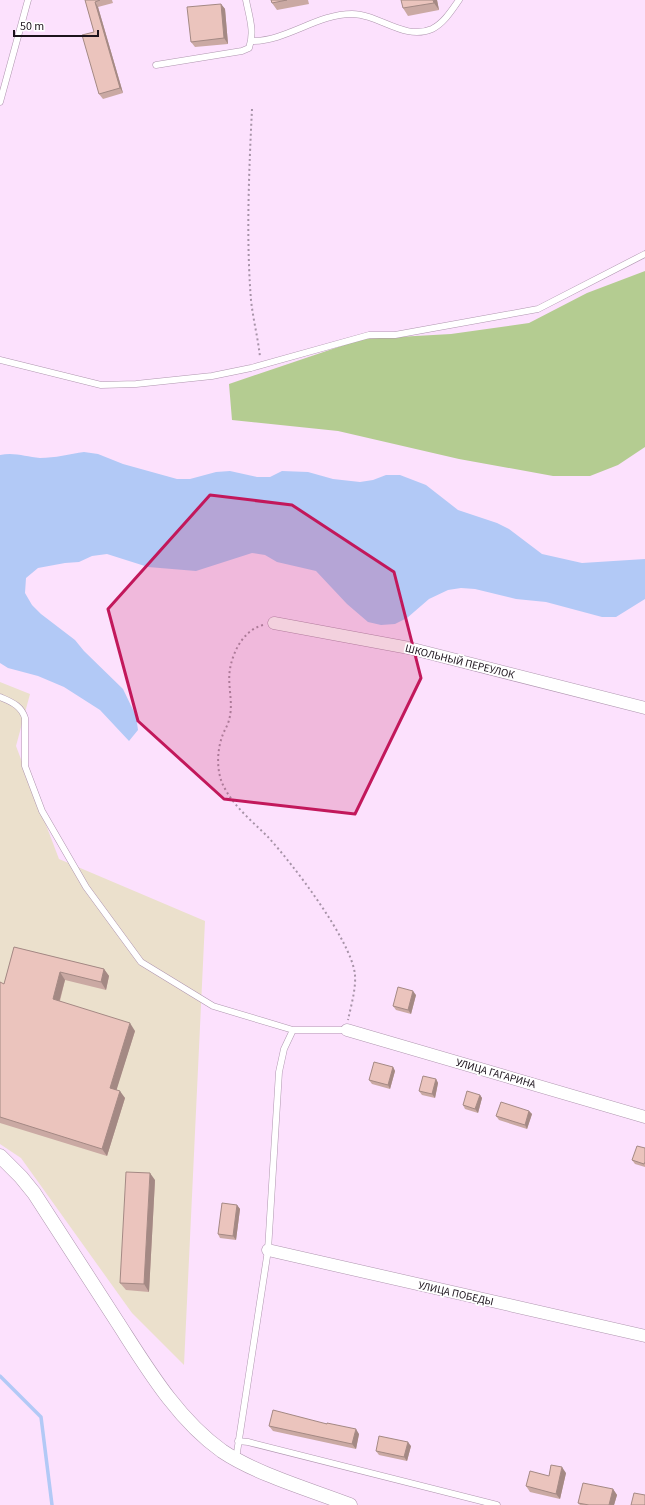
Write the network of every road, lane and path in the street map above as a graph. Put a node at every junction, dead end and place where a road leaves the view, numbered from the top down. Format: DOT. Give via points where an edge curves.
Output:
graph roads {
  1 [pos="28,0"];
  2 [pos="246,0"];
  3 [pos="459,0"];
  4 [pos="252,41"];
  5 [pos="156,65"];
  6 [pos="0,102"];
  7 [pos="252,109"];
  8 [pos="645,254"];
  9 [pos="0,360"];
  10 [pos="258,366"];
  11 [pos="274,623"];
  12 [pos="0,697"];
  13 [pos="645,708"];
  14 [pos="293,1030"];
  15 [pos="347,1030"];
  16 [pos="645,1117"];
  17 [pos="0,1156"];
  18 [pos="268,1250"];
  19 [pos="645,1336"];
  20 [pos="238,1441"];
  21 [pos="236,1459"];
  22 [pos="350,1505"];
  23 [pos="497,1505"];
  1 -- 6 [label="lane"];
  2 -- 4 [label="lane"];
  3 -- 4 [label="lane" via="445,19 432,29 405,31 365,16 340,15 275,38"];
  4 -- 5 [label="lane" via="249,48 242,51"];
  7 -- 10 [label="path" via="250,274 260,358"];
  8 -- 10 [label="lane" via="538,309 395,335 369,335"];
  9 -- 10 [label="lane" via="101,385 212,376"];
  11 -- 13 [label="street, ШКОЛЬНЫЙ ПЕРЕУЛОК" via="409,648"];
  11 -- 15 [label="path" via="258,626 244,637 236,652 230,669 229,720 219,748 219,765 223,784 236,806 282,852 311,891 347,951 355,975"];
  12 -- 14 [label="lane" via="18,706 25,718 25,766 42,811 86,888 140,962 214,1006"];
  14 -- 15 [label="lane"];
  14 -- 18 [label="lane" via="284,1049 279,1072"];
  15 -- 16 [label="street, УЛИЦА ГАГАРИНА"];
  17 -- 21 [label="street" via="34,1193 174,1405 208,1440"];
  18 -- 19 [label="street, УЛИЦА ПОБЕДЫ"];
  18 -- 20 [label="lane"];
  20 -- 21 [label="lane"];
  20 -- 23 [label="lane"];
  21 -- 22 [label="street"];
}
